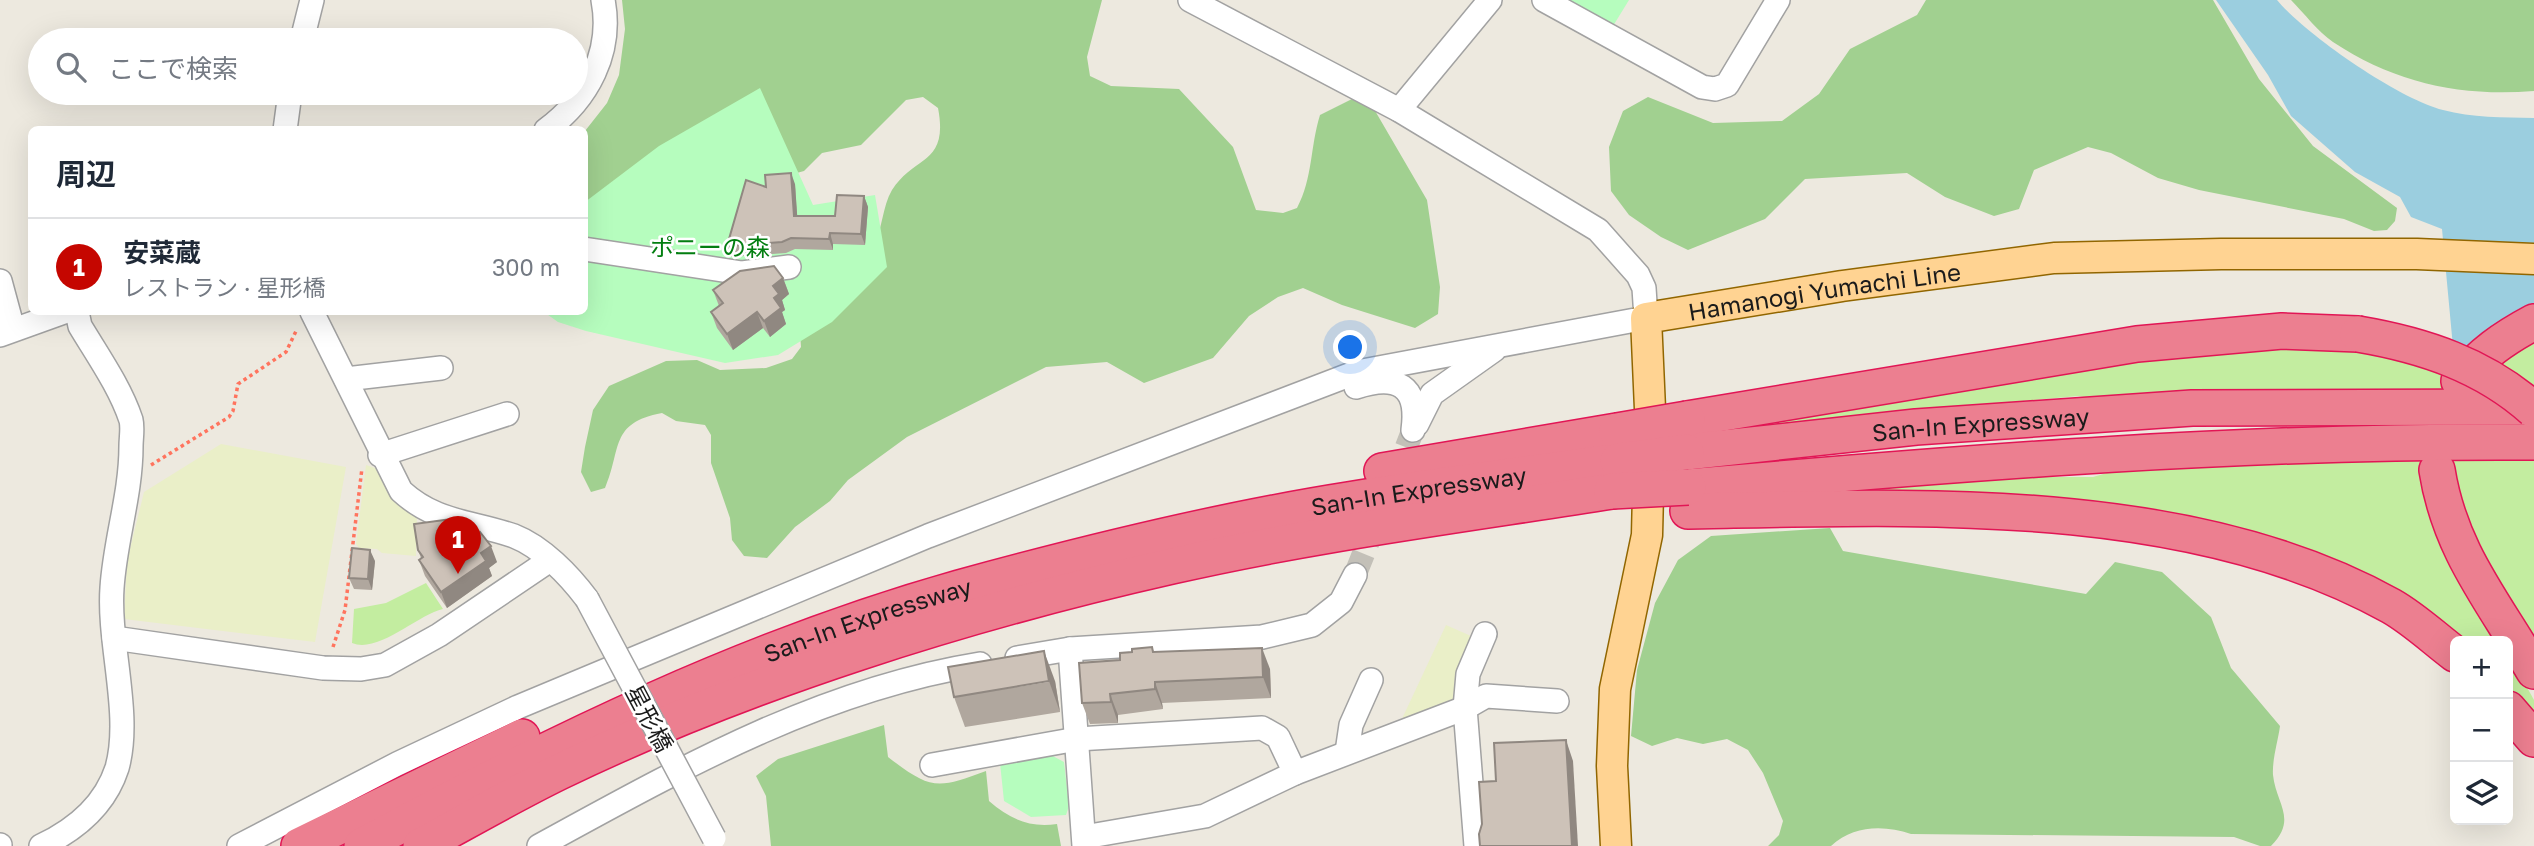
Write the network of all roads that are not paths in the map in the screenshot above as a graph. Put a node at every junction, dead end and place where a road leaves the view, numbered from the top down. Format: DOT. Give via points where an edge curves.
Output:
graph roads {
  1 [pos="312,0"];
  2 [pos="603,0"];
  3 [pos="1190,0"];
  4 [pos="1490,0"];
  5 [pos="1544,0"];
  6 [pos="1775,1"];
  7 [pos="305,28"];
  8 [pos="588,85"];
  9 [pos="288,105"];
  10 [pos="573,105"];
  11 [pos="1399,110"];
  12 [pos="286,126"];
  13 [pos="551,126"];
  14 [pos="588,250"];
  15 [pos="2534,259"];
  16 [pos="789,267"];
  17 [pos="0,281"];
  18 [pos="55,315"];
  19 [pos="78,315"];
  20 [pos="306,316"];
  21 [pos="1646,318"];
  22 [pos="2534,322"];
  23 [pos="7,332"];
  24 [pos="1503,344"];
  25 [pos="441,368"];
  26 [pos="346,379"];
  27 [pos="2469,393"];
  28 [pos="2534,408"];
  29 [pos="1261,409"];
  30 [pos="507,414"];
  31 [pos="1686,435"];
  32 [pos="2534,442"];
  33 [pos="377,449"];
  34 [pos="2437,470"];
  35 [pos="1616,474"];
  36 [pos="1688,499"];
  37 [pos="550,560"];
  38 [pos="1356,575"];
  39 [pos="1485,634"];
  40 [pos="114,638"];
  41 [pos="1070,649"];
  42 [pos="2450,650"];
  43 [pos="839,660"];
  44 [pos="745,663"];
  45 [pos="2534,671"];
  46 [pos="1371,680"];
  47 [pos="1557,701"];
  48 [pos="1465,708"];
  49 [pos="2513,715"];
  50 [pos="1077,739"];
  51 [pos="2534,739"];
  52 [pos="1347,752"];
  53 [pos="932,765"];
  54 [pos="1295,774"];
  55 [pos="1084,841"];
  56 [pos="716,842"];
  57 [pos="41,846"];
  58 [pos="239,846"];
  59 [pos="299,846"];
  60 [pos="362,846"];
  61 [pos="421,846"];
  62 [pos="466,846"];
  63 [pos="539,846"];
  64 [pos="1476,846"];
  65 [pos="1616,846"];
  1 -- 7 [label="street"];
  2 -- 8 [label="street" via="602,51"];
  3 -- 11 [label="street"];
  4 -- 11 [label="street"];
  5 -- 6 [label="street" via="1702,87 1715,89 1727,85"];
  9 -- 12 [label="street"];
  10 -- 13 [label="street"];
  11 -- 21 [label="street" via="1598,230 1639,275"];
  14 -- 16 [label="street" via="742,273"];
  15 -- 21 [label="main road, Hamanogi Yumachi Line" via="2417,254 2054,258"];
  17 -- 23 [label="street"];
  18 -- 23 [label="street"];
  19 -- 40 [label="street" via="132,422 131,475 112,586"];
  20 -- 26 [label="street, 星形橋"];
  21 -- 24 [label="street"];
  21 -- 65 [label="main road" via="1650,409 1647,535 1615,689"];
  22 -- 27 [label="highway" via="2477,359"];
  24 -- 29 [label="street" via="1357,373"];
  24 -- 29 [label="street" via="1432,394 1413,429 1416,408 1412,395 1396,383 1369,383"];
  25 -- 26 [label="street"];
  26 -- 33 [label="street, 星形橋"];
  27 -- 28 [label="highway, San-In Expressway"];
  27 -- 31 [label="highway, San-In Expressway" via="1916,427"];
  28 -- 31 [label="highway, bridge" via="2512,390 2431,349 2358,334 2282,331 2137,344"];
  29 -- 58 [label="street" via="928,536 518,707"];
  30 -- 33 [label="street"];
  31 -- 35 [label="highway, bridge"];
  32 -- 36 [label="highway, San-In Expressway" via="2194,449 1921,467"];
  33 -- 37 [label="street, 星形橋" via="401,491 420,508 517,537"];
  34 -- 45 [label="highway" via="2443,507 2466,561"];
  35 -- 36 [label="highway"];
  35 -- 43 [label="highway, San-In Expressway" via="1484,525 1429,519 1174,565 1033,600"];
  35 -- 44 [label="highway, San-In Expressway" via="1339,479 1108,537"];
  36 -- 42 [label="highway" via="1893,507 2140,525 2246,547 2328,578 2392,607"];
  37 -- 40 [label="street" via="385,665 332,669"];
  37 -- 56 [label="street, 星形橋, bridge" via="587,598"];
  38 -- 41 [label="street" via="1341,602 1312,625 1262,637"];
  39 -- 48 [label="street" via="1468,674"];
  40 -- 57 [label="street" via="121,738 117,766 83,821"];
  41 -- 50 [label="street"];
  41 -- 63 [label="street" via="960,667 855,694 793,717 701,758"];
  43 -- 61 [label="highway, San-In Expressway" via="728,699 560,772"];
  43 -- 62 [label="highway"];
  44 -- 59 [label="highway" via="663,675 504,744"];
  44 -- 60 [label="highway, San-In Expressway" via="581,732"];
  46 -- 52 [label="street" via="1351,725"];
  47 -- 48 [label="street" via="1486,696"];
  48 -- 52 [label="street"];
  48 -- 64 [label="street"];
  49 -- 51 [label="highway"];
  50 -- 53 [label="street"];
  50 -- 54 [label="street" via="1262,728 1278,737"];
  50 -- 55 [label="street"];
  52 -- 54 [label="street"];
  54 -- 55 [label="street" via="1205,816"];
}
